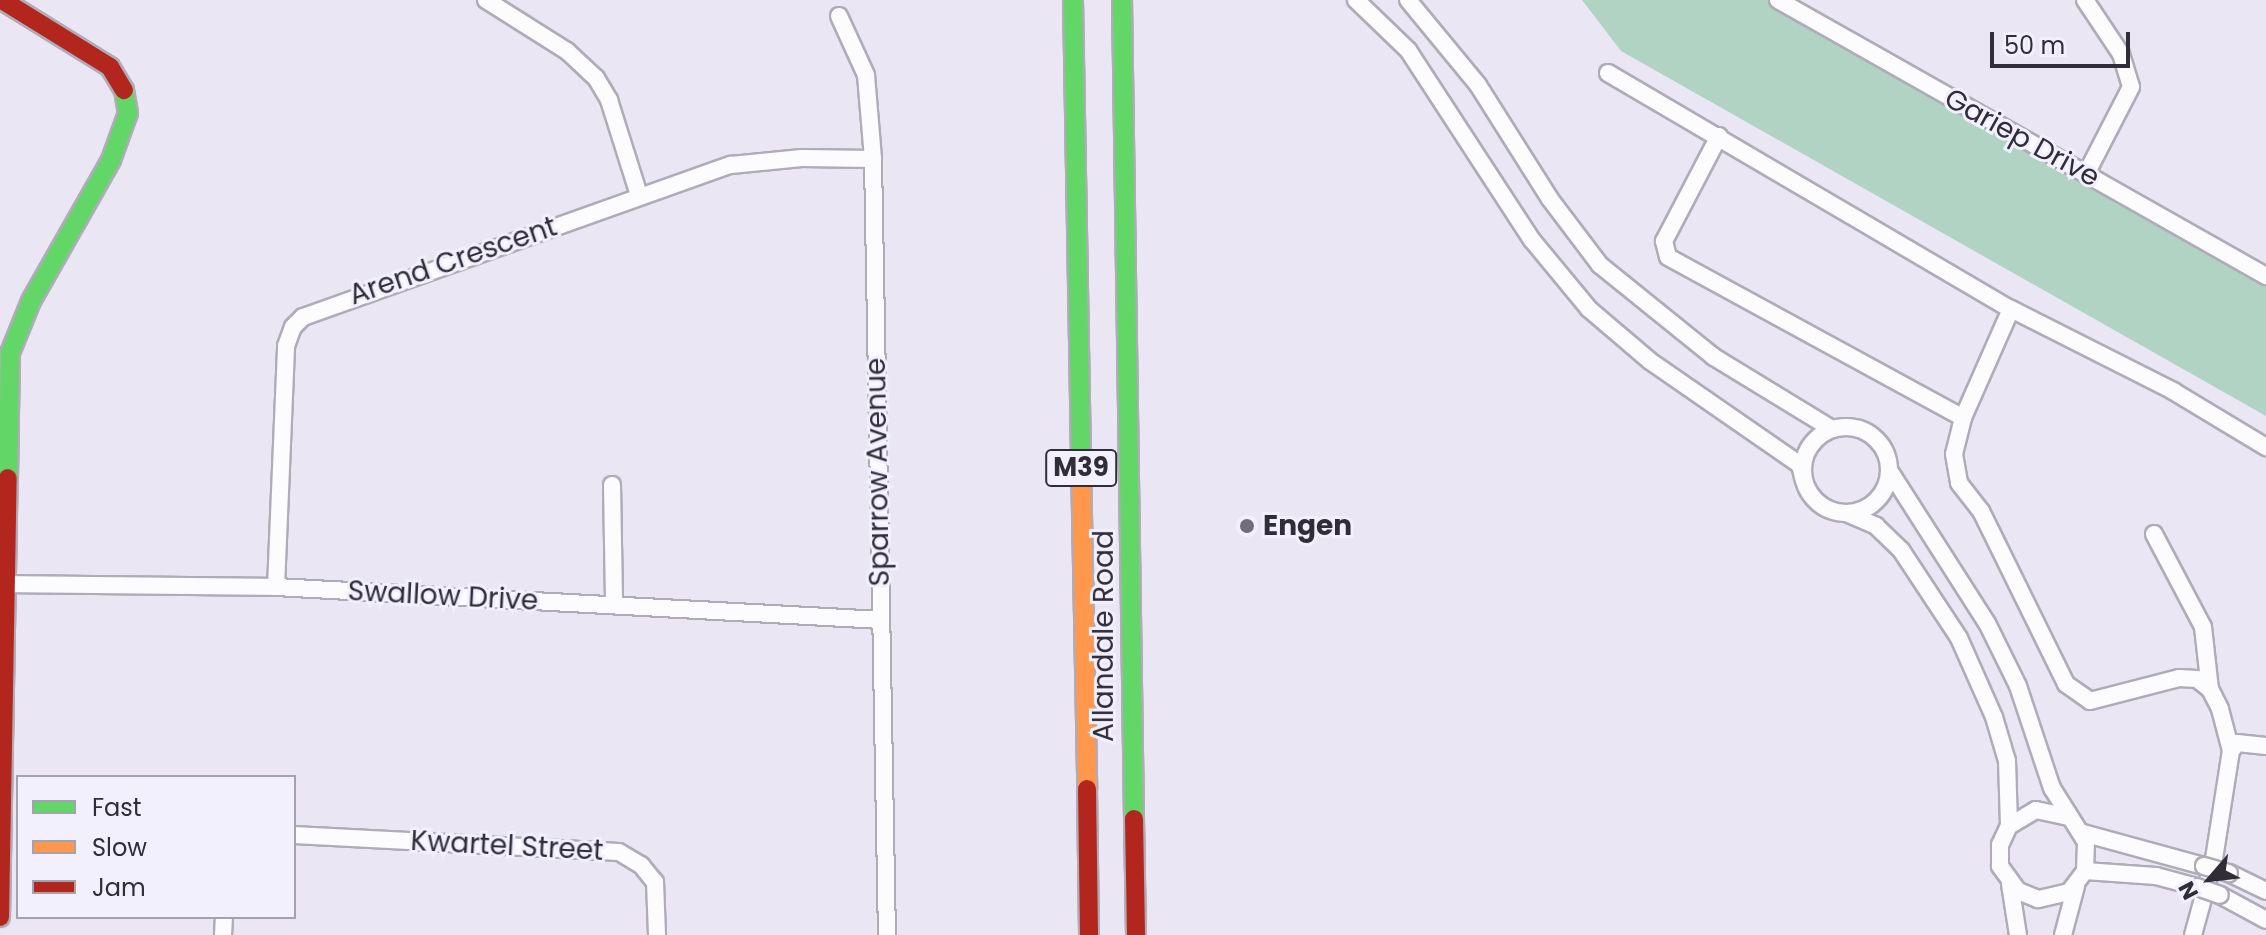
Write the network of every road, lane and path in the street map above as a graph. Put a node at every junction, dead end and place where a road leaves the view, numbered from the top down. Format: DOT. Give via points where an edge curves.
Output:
graph roads {
  1 [pos="2,0"];
  2 [pos="486,0"];
  3 [pos="1073,0"];
  4 [pos="1356,0"];
  5 [pos="1408,0"];
  6 [pos="1778,0"];
  7 [pos="2085,0"];
  8 [pos="1124,5"];
  9 [pos="511,6"];
  10 [pos="839,16"];
  11 [pos="1608,73"];
  12 [pos="1719,136"];
  13 [pos="873,159"];
  14 [pos="2086,174"];
  15 [pos="639,195"];
  16 [pos="2266,276"];
  17 [pos="2011,309"];
  18 [pos="1963,418"];
  19 [pos="1832,429"];
  20 [pos="2266,447"];
  21 [pos="1889,470"];
  22 [pos="1804,481"];
  23 [pos="612,485"];
  24 [pos="1846,513"];
  25 [pos="2154,534"];
  26 [pos="2,544"];
  27 [pos="2,584"];
  28 [pos="276,587"];
  29 [pos="614,604"];
  30 [pos="881,620"];
  31 [pos="2210,689"];
  32 [pos="2266,746"];
  33 [pos="2231,751"];
  34 [pos="2068,817"];
  35 [pos="2009,826"];
  36 [pos="2083,833"];
  37 [pos="296,835"];
  38 [pos="2081,878"];
  39 [pos="2010,884"];
  40 [pos="2266,891"];
  41 [pos="0,917"];
  42 [pos="2266,920"];
  43 [pos="657,935"];
  44 [pos="887,935"];
  45 [pos="1089,935"];
  46 [pos="1136,935"];
  47 [pos="2018,935"];
  48 [pos="2063,935"];
  49 [pos="2193,935"];
  1 -- 26 [label="main road" via="119,76 128,113 117,148 31,301 10,353"];
  2 -- 9 [label="street"];
  3 -- 45 [label="main road, Allandale Road / M39"];
  4 -- 22 [label="street" via="1408,50 1532,240 1589,309 1650,361 1800,465"];
  5 -- 19 [label="street" via="1478,85 1550,199 1600,265 1714,357"];
  6 -- 14 [label="street, Gariep Drive"];
  7 -- 14 [label="street" via="2121,54 2131,87"];
  8 -- 46 [label="main road, Allandale Road / M39"];
  9 -- 15 [label="street" via="596,78 609,100"];
  10 -- 13 [label="street, Sparrow Avenue" via="866,75"];
  11 -- 12 [label="street"];
  12 -- 17 [label="street"];
  12 -- 18 [label="street" via="1664,241 1668,257"];
  13 -- 15 [label="street, Arend Crescent" via="757,160"];
  13 -- 30 [label="street, Sparrow Avenue"];
  14 -- 16 [label="street, Gariep Drive"];
  15 -- 28 [label="street, Arend Crescent" via="322,307 293,327 286,346"];
  17 -- 18 [label="street"];
  17 -- 20 [label="street" via="2173,391"];
  18 -- 31 [label="street" via="1954,454 1959,483 1981,511 2073,692 2090,701 2179,678 2197,679"];
  19 -- 21 [label="street" via="1866,432 1883,448"];
  19 -- 22 [label="street" via="1808,449"];
  21 -- 24 [label="street" via="1876,500"];
  21 -- 34 [label="street" via="1987,623"];
  22 -- 24 [label="street" via="1825,507"];
  23 -- 29 [label="street"];
  24 -- 35 [label="street" via="1876,526 1901,550 1959,638 2007,761"];
  25 -- 31 [label="street" via="2203,627"];
  26 -- 27 [label="main road"];
  27 -- 28 [label="street, Swallow Drive"];
  27 -- 41 [label="main road"];
  28 -- 29 [label="street, Swallow Drive"];
  29 -- 30 [label="street, Swallow Drive"];
  30 -- 44 [label="street, Sparrow Avenue"];
  31 -- 33 [label="street"];
  32 -- 33 [label="street" via="2237,743"];
  33 -- 49 [label="street" via="2214,859"];
  34 -- 35 [label="street" via="2036,810"];
  34 -- 36 [label="street"];
  35 -- 39 [label="street" via="1999,856"];
  36 -- 38 [label="street" via="2088,852"];
  36 -- 40 [label="street, bridge" via="2229,873"];
  37 -- 43 [label="street, Kwartel Street" via="619,852 641,865 655,882"];
  38 -- 39 [label="street" via="2049,899 2028,897"];
  38 -- 42 [label="street, bridge" via="2156,876 2220,895"];
  38 -- 48 [label="street"];
  39 -- 47 [label="street"];
}
